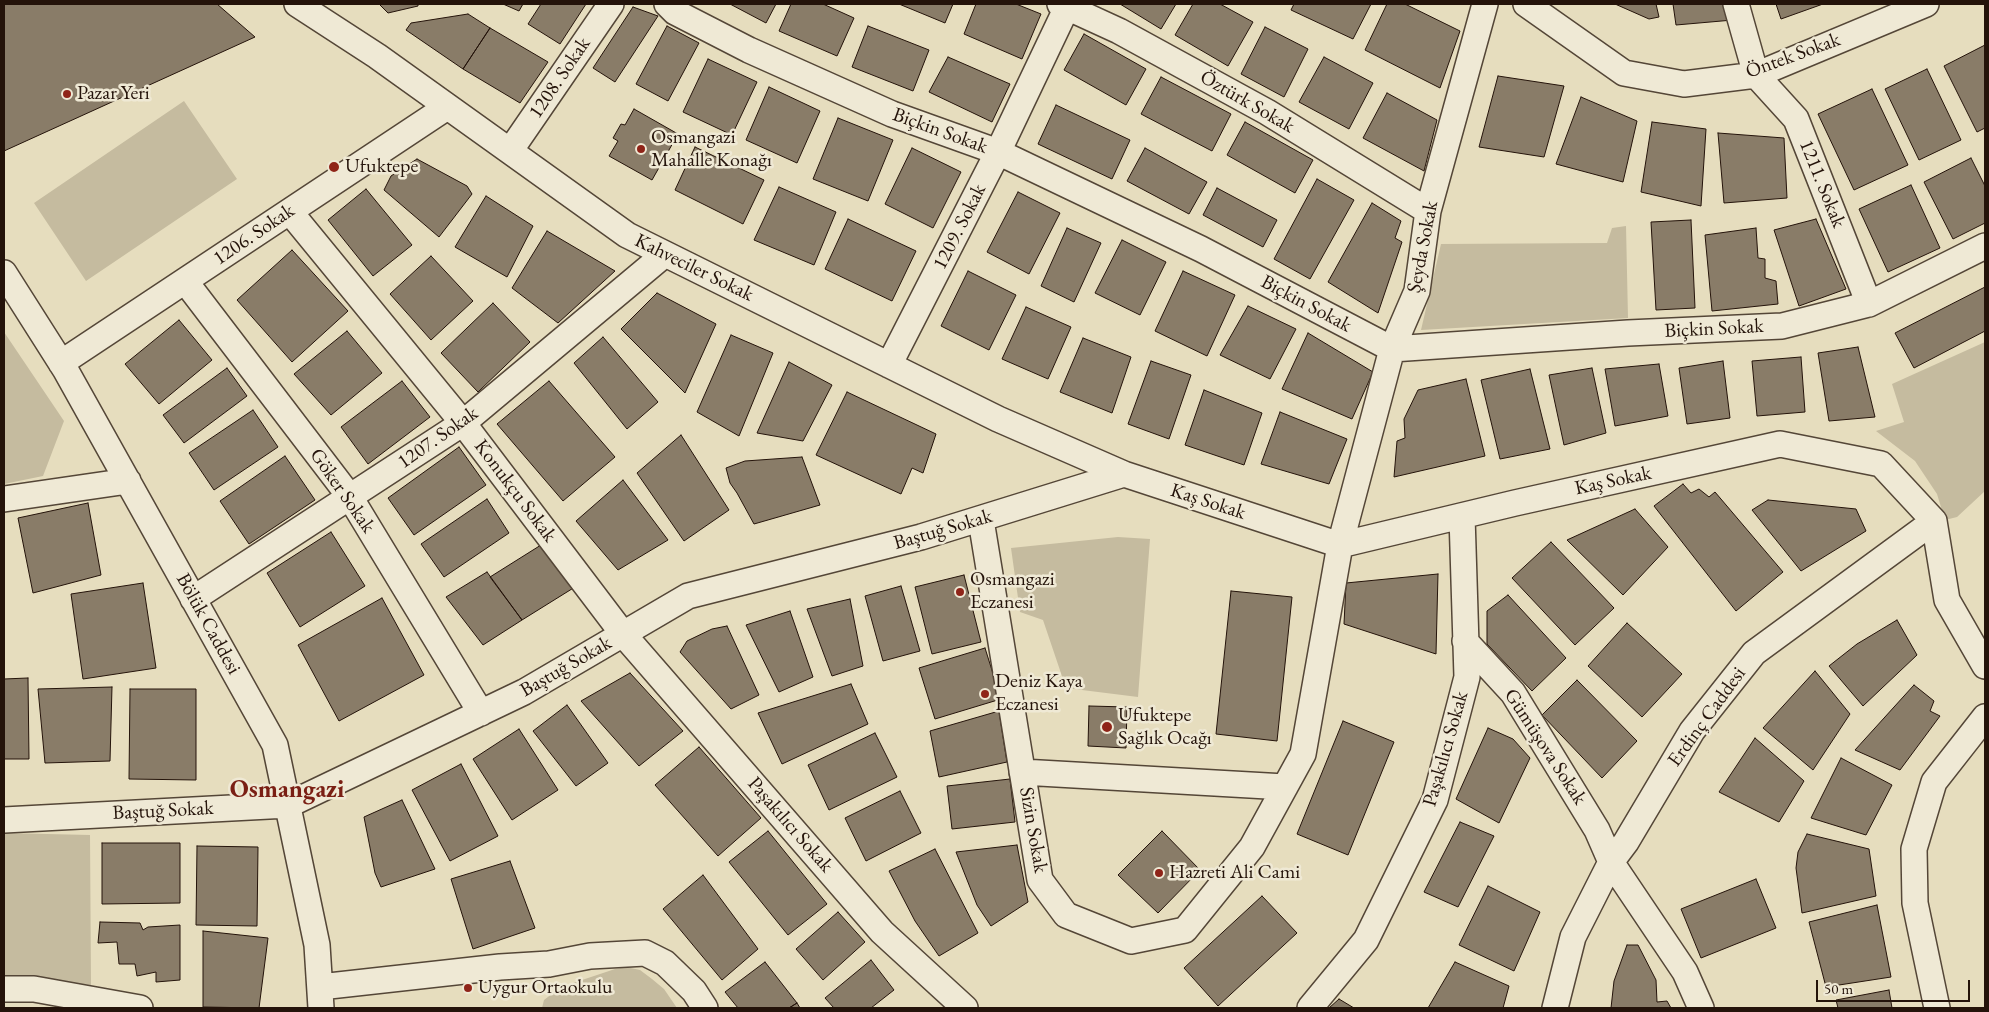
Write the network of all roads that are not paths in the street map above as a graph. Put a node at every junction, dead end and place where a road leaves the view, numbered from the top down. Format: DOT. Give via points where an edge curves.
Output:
graph roads {
  1 [pos="297,4"];
  2 [pos="611,4"];
  3 [pos="667,4"];
  4 [pos="1485,4"];
  5 [pos="1526,4"];
  6 [pos="1736,4"];
  7 [pos="1926,4"];
  8 [pos="1063,5"];
  9 [pos="1756,74"];
  10 [pos="447,107"];
  11 [pos="510,152"];
  12 [pos="998,152"];
  13 [pos="1428,211"];
  14 [pos="290,212"];
  15 [pos="1985,246"];
  16 [pos="665,254"];
  17 [pos="4,273"];
  18 [pos="185,281"];
  19 [pos="12,301"];
  20 [pos="1869,304"];
  21 [pos="1392,350"];
  22 [pos="61,363"];
  23 [pos="890,365"];
  24 [pos="463,423"];
  25 [pos="1124,474"];
  26 [pos="128,482"];
  27 [pos="350,497"];
  28 [pos="4,499"];
  29 [pos="1462,516"];
  30 [pos="981,520"];
  31 [pos="1934,521"];
  32 [pos="1340,545"];
  33 [pos="194,598"];
  34 [pos="623,634"];
  35 [pos="1465,641"];
  36 [pos="1985,666"];
  37 [pos="480,713"];
  38 [pos="1984,720"];
  39 [pos="1022,772"];
  40 [pos="1285,787"];
  41 [pos="288,805"];
  42 [pos="4,820"];
  43 [pos="1612,862"];
  44 [pos="4,989"];
  45 [pos="321,998"];
  46 [pos="140,1008"];
  47 [pos="705,1008"];
  48 [pos="965,1008"];
  49 [pos="1310,1008"];
  50 [pos="1555,1008"];
  51 [pos="1701,1008"];
  52 [pos="1937,1008"];
  1 -- 10 [label="street, Kahveciler Sokak"];
  2 -- 11 [label="street, 1208. Sokak"];
  3 -- 12 [label="street, Biçkin Sokak" via="675,12 785,66 892,114"];
  4 -- 13 [label="street, Şeyda Sokak"];
  5 -- 9 [label="street, Öntek Sokak" via="1624,73 1684,84"];
  6 -- 9 [label="street"];
  7 -- 9 [label="street, Öntek Sokak"];
  8 -- 12 [label="street, 1209. Sokak"];
  8 -- 13 [label="street, Öztürk Sokak" via="1119,31 1266,112"];
  9 -- 20 [label="street, 1211. Sokak" via="1796,119"];
  10 -- 11 [label="street, Kahveciler Sokak"];
  10 -- 14 [label="street, 1206. Sokak"];
  11 -- 16 [label="street, Kahveciler Sokak" via="627,235"];
  12 -- 21 [label="street, Biçkin Sokak" via="1201,249"];
  12 -- 23 [label="street, 1209. Sokak"];
  13 -- 21 [label="street, Şeyda Sokak" via="1417,291"];
  14 -- 18 [label="street, 1206. Sokak"];
  14 -- 24 [label="street, Konukçu Sokak"];
  15 -- 20 [label="street, Biçkin Sokak"];
  16 -- 23 [label="street, Kahveciler Sokak"];
  16 -- 24 [label="street, 1207. Sokak"];
  17 -- 19 [label="street, Bölük Caddesi"];
  18 -- 22 [label="street, 1206. Sokak"];
  18 -- 27 [label="street, Göker Sokak"];
  19 -- 22 [label="street, Bölük Caddesi"];
  20 -- 21 [label="street, Biçkin Sokak" via="1782,326"];
  21 -- 32 [label="street, Şeyda Sokak"];
  22 -- 26 [label="street, Bölük Caddesi"];
  23 -- 25 [label="street, Kahveciler Sokak" via="998,419"];
  24 -- 27 [label="street, 1207. Sokak"];
  24 -- 34 [label="street, Konukçu Sokak"];
  25 -- 30 [label="street, Baştuğ Sokak"];
  25 -- 32 [label="street, Kaş Sokak"];
  26 -- 28 [label="street"];
  26 -- 33 [label="street, Bölük Caddesi"];
  27 -- 33 [label="street, 1207. Sokak"];
  27 -- 37 [label="street, Göker Sokak"];
  29 -- 31 [label="street, Kaş Sokak" via="1780,444 1881,464"];
  29 -- 32 [label="street, Kaş Sokak"];
  29 -- 35 [label="street, Paşakılıcı Sokak"];
  30 -- 34 [label="street, Baştuğ Sokak" via="688,596"];
  30 -- 39 [label="street, Sizin Sokak"];
  31 -- 36 [label="street" via="1947,600"];
  31 -- 43 [label="street, Erdinç Caddesi" via="1754,653 1692,731"];
  32 -- 40 [label="street, Sizin Sokak" via="1303,754"];
  33 -- 41 [label="street, Bölük Caddesi" via="276,745"];
  34 -- 37 [label="street, Baştuğ Sokak" via="524,692"];
  34 -- 48 [label="street, Paşakılıcı Sokak" via="882,932"];
  35 -- 43 [label="street, Gümüşova Sokak" via="1512,693 1598,830"];
  35 -- 49 [label="street, Paşakılıcı Sokak" via="1467,677 1435,800 1366,940"];
  37 -- 41 [label="street, Baştuğ Sokak"];
  38 -- 52 [label="street" via="1934,782 1914,849 1915,903"];
  39 -- 40 [label="street"];
  39 -- 40 [label="street, Sizin Sokak" via="1040,880 1066,915 1131,941 1185,930 1252,847"];
  41 -- 42 [label="street, Baştuğ Sokak"];
  41 -- 45 [label="street, Bölük Caddesi" via="317,945"];
  43 -- 50 [label="street, Erdinç Caddesi" via="1573,937"];
  43 -- 51 [label="street, Gümüşova Sokak" via="1685,972"];
  44 -- 46 [label="street" via="34,988"];
  45 -- 47 [label="street" via="500,967 549,964 597,955 645,953 665,963 694,991"];
}
